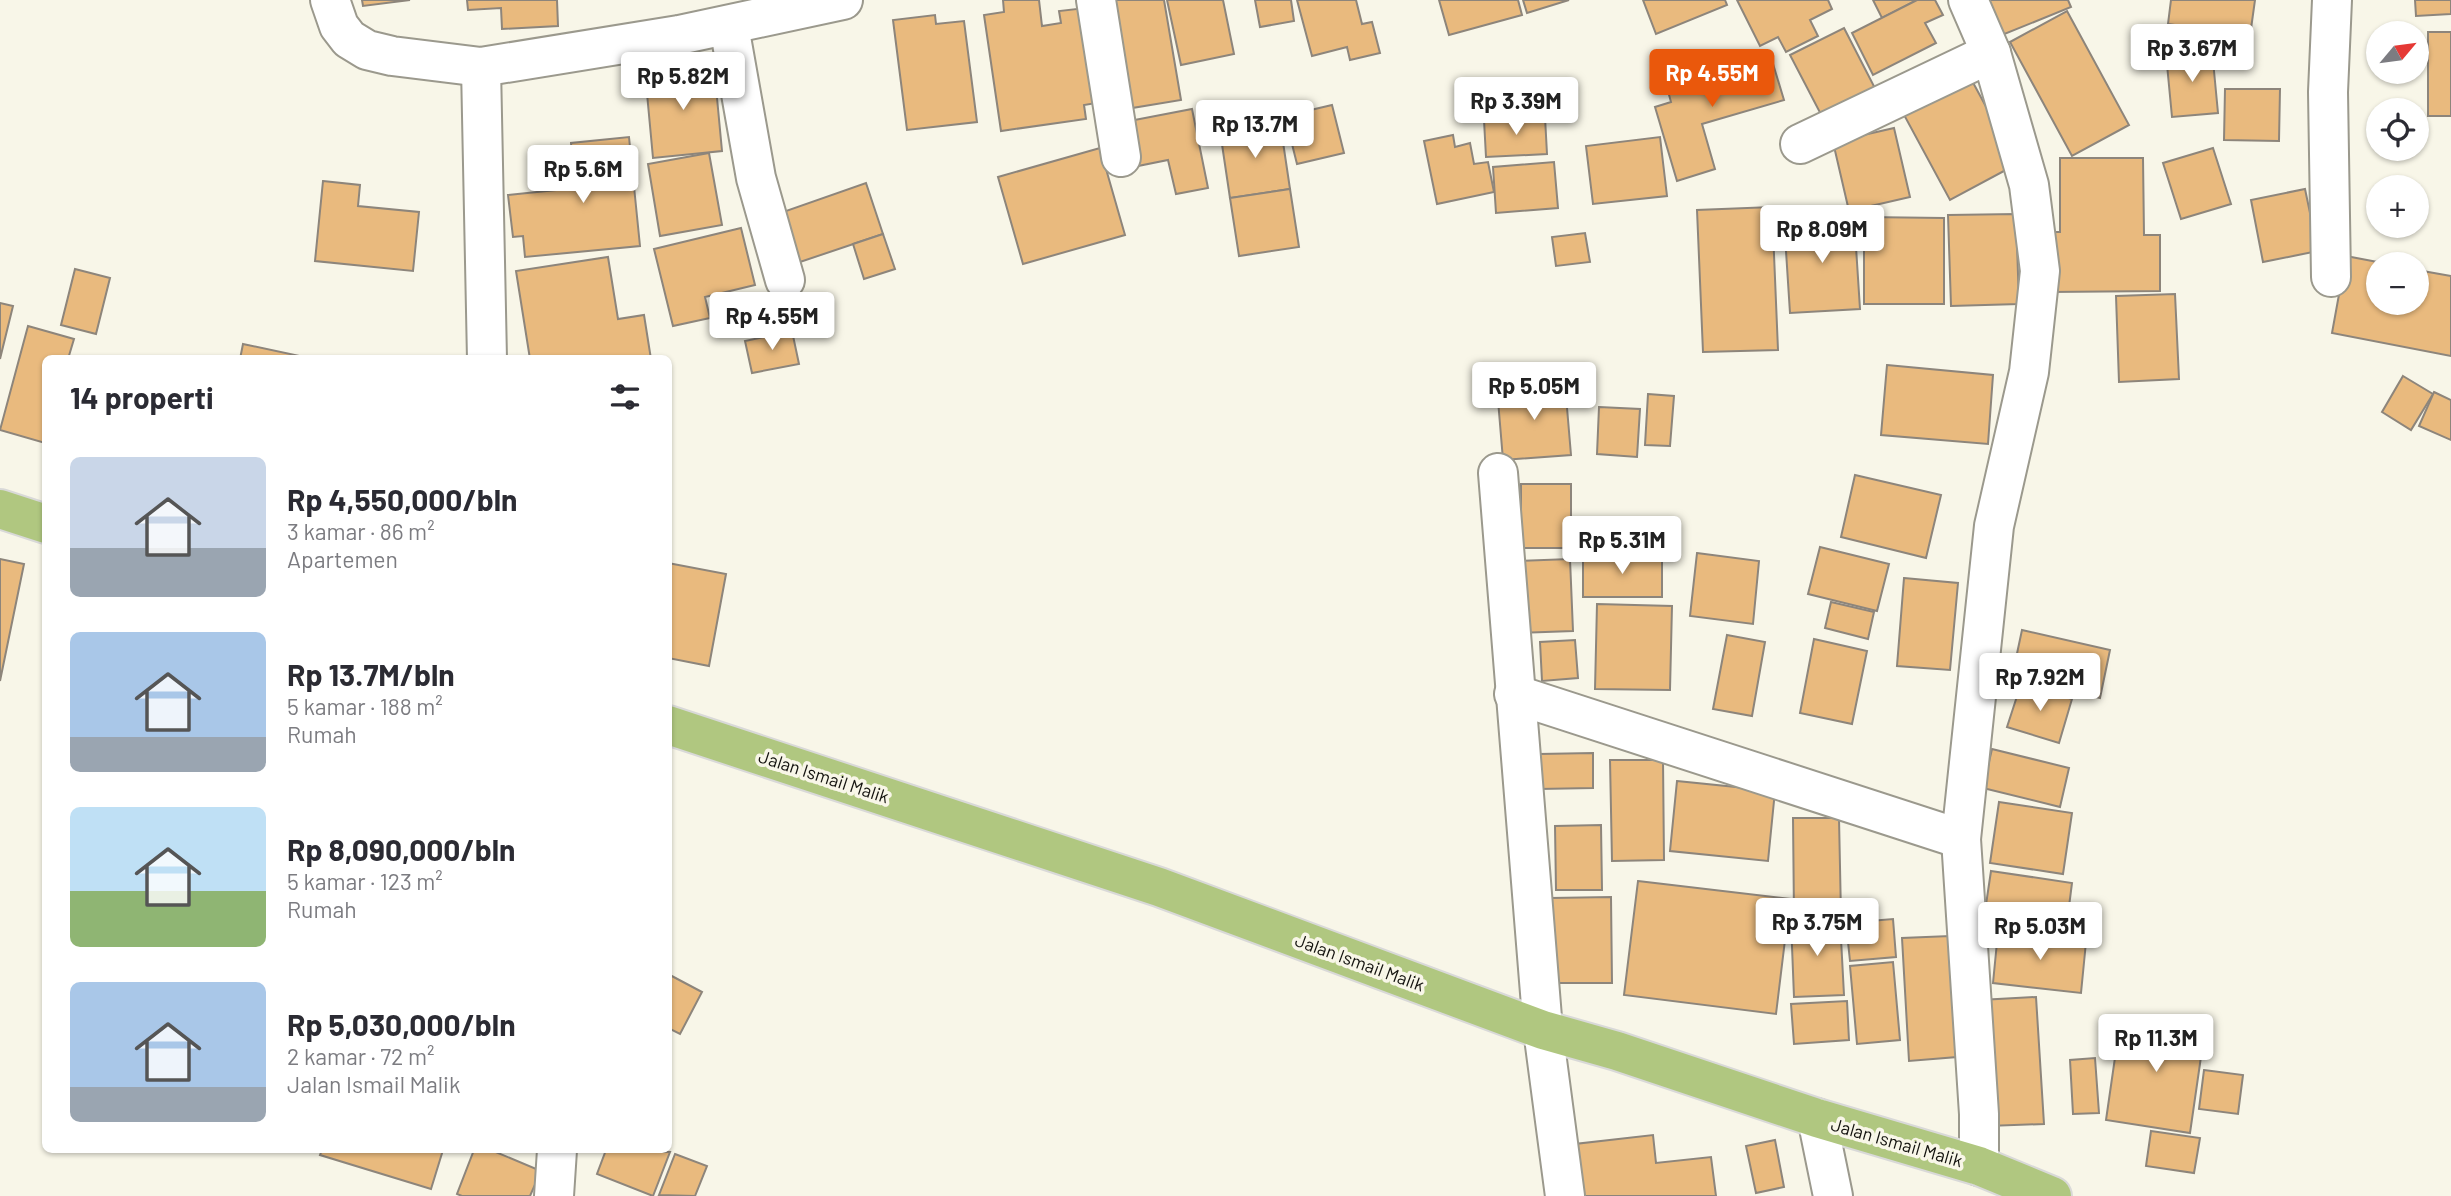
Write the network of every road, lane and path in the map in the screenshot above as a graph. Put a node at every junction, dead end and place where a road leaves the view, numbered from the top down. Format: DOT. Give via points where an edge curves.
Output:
graph roads {
  1 [pos="330,0"];
  2 [pos="843,0"];
  3 [pos="1096,0"];
  4 [pos="1968,0"];
  5 [pos="2332,0"];
  6 [pos="729,26"];
  7 [pos="1991,52"];
  8 [pos="481,67"];
  9 [pos="1800,144"];
  10 [pos="1121,157"];
  11 [pos="2331,277"];
  12 [pos="785,280"];
  13 [pos="487,355"];
  14 [pos="1499,473"];
  15 [pos="0,509"];
  16 [pos="42,523"];
  17 [pos="1514,694"];
  18 [pos="672,726"];
  19 [pos="1961,839"];
  20 [pos="1543,1030"];
  21 [pos="1817,1118"];
  22 [pos="557,1153"];
  23 [pos="1979,1166"];
  24 [pos="2044,1195"];
  25 [pos="554,1196"];
  26 [pos="1565,1196"];
  27 [pos="1833,1196"];
  1 -- 8 [label="street" via="338,26 367,50"];
  2 -- 6 [label="street"];
  3 -- 10 [label="street"];
  4 -- 7 [label="street"];
  5 -- 11 [label="street" via="2328,92"];
  6 -- 8 [label="street"];
  6 -- 12 [label="street" via="755,178"];
  7 -- 9 [label="street"];
  7 -- 19 [label="street" via="2029,185 2040,271 2029,372 1994,527"];
  8 -- 13 [label="street"];
  14 -- 17 [label="street"];
  15 -- 16 [label="main road"];
  17 -- 19 [label="street"];
  17 -- 20 [label="street"];
  18 -- 20 [label="main road, Jalan Ismail Malik" via="1159,887"];
  19 -- 23 [label="street"];
  20 -- 21 [label="main road, Jalan Ismail Malik"];
  20 -- 26 [label="street"];
  21 -- 23 [label="main road, Jalan Ismail Malik"];
  21 -- 27 [label="street"];
  22 -- 25 [label="street"];
  23 -- 24 [label="main road, Jalan Ismail Malik"];
}
